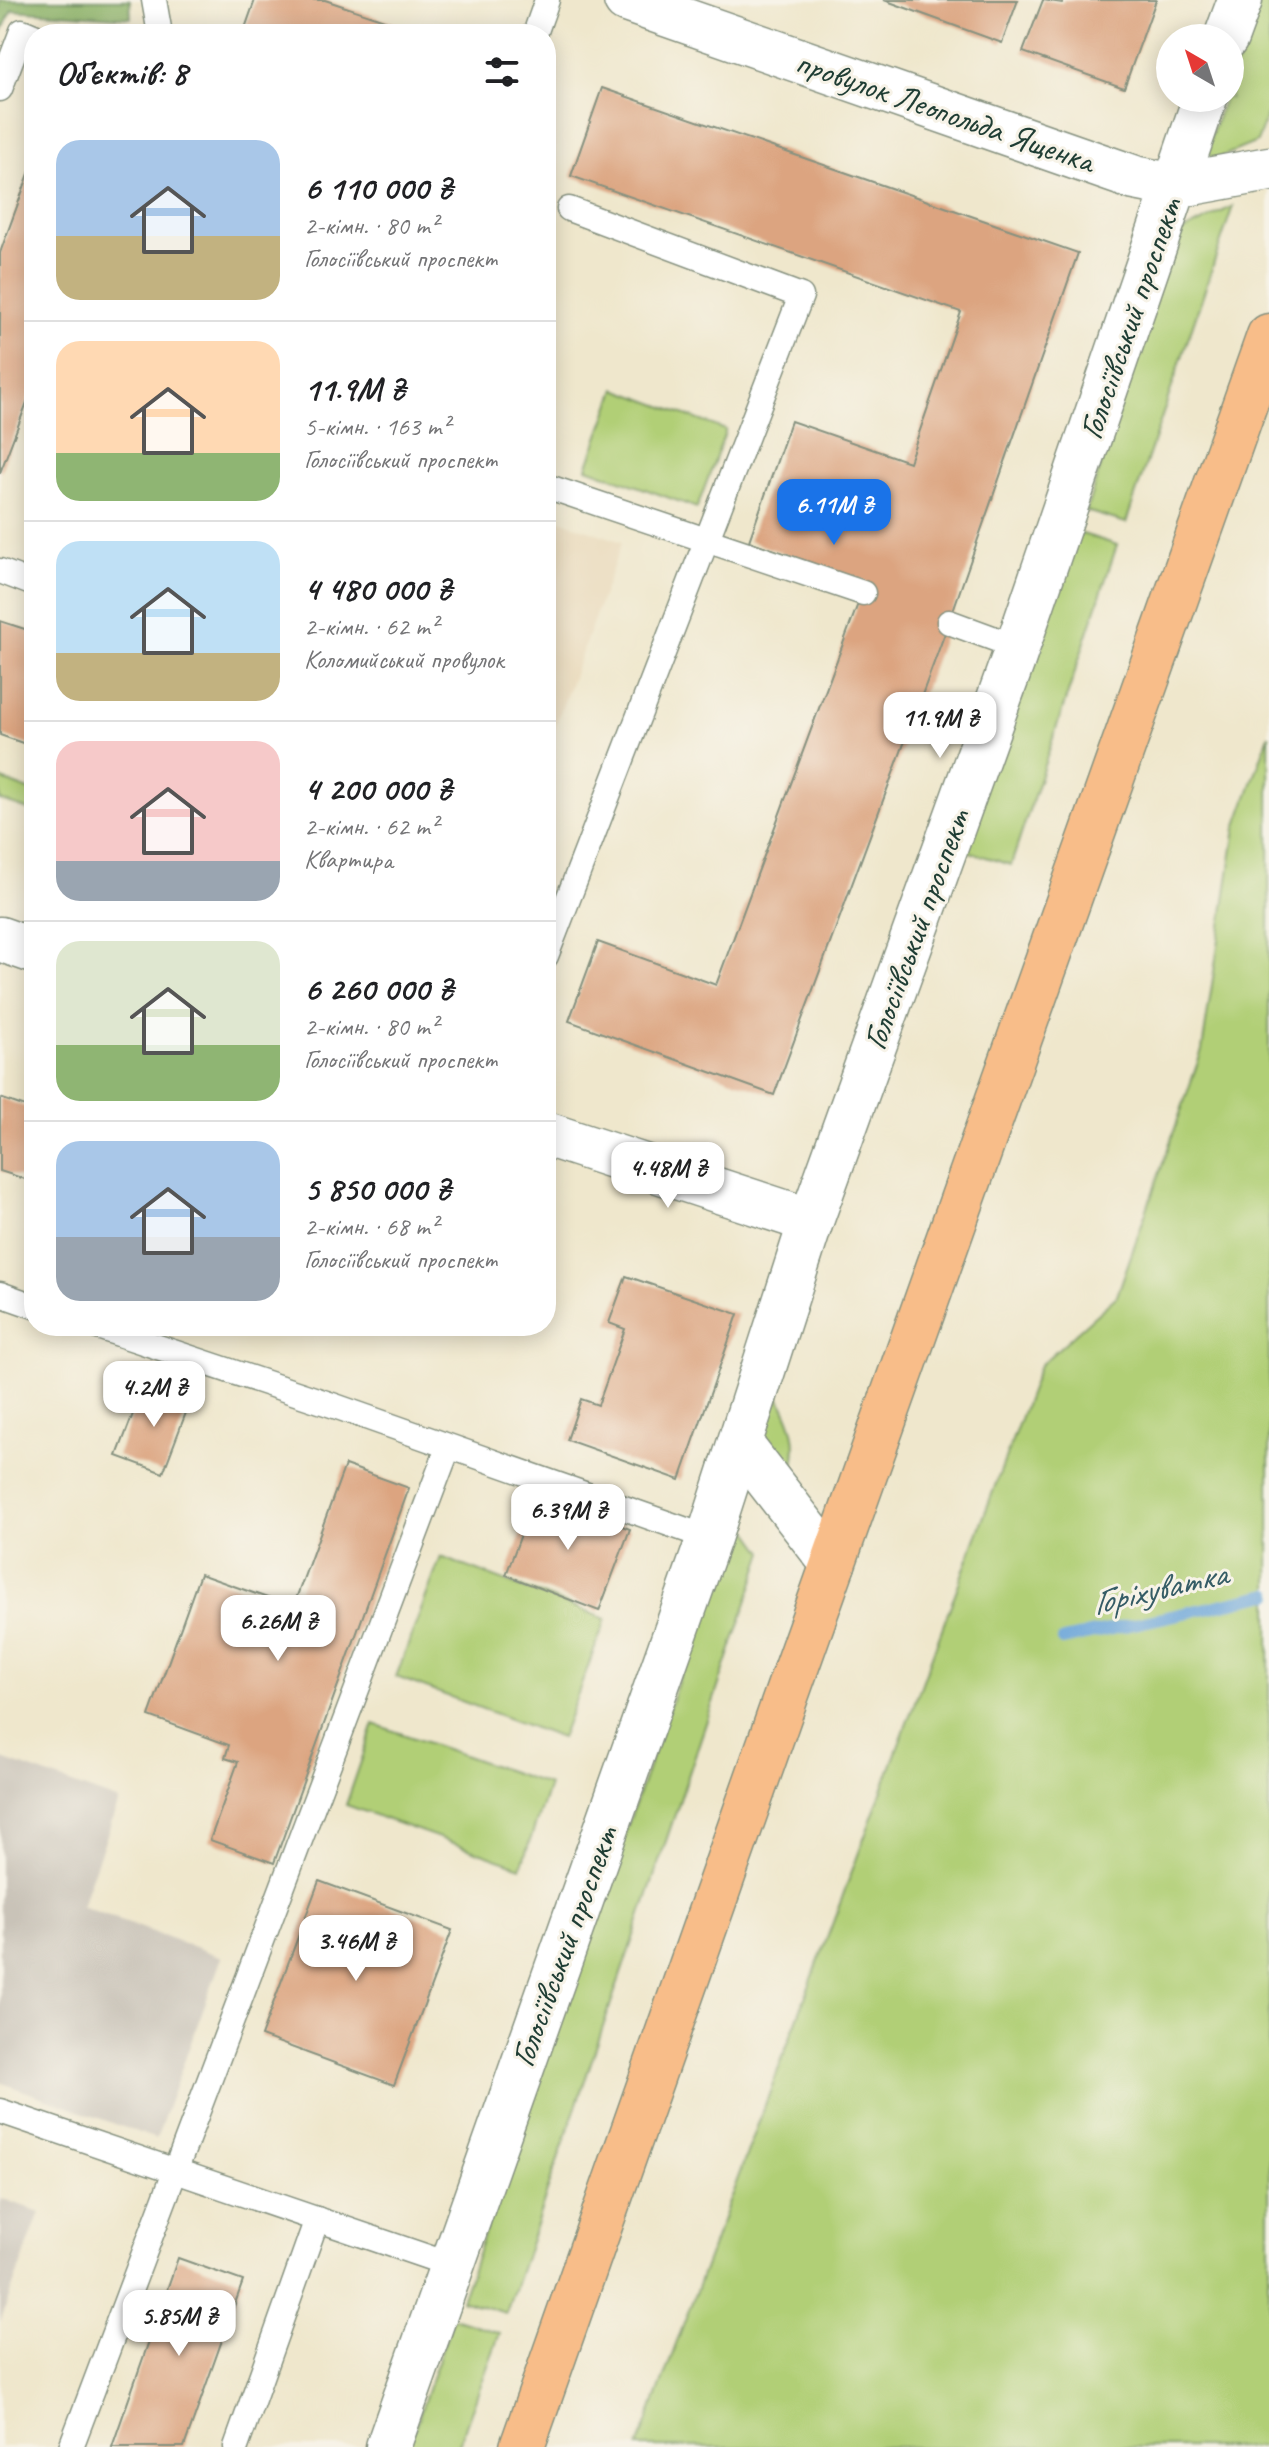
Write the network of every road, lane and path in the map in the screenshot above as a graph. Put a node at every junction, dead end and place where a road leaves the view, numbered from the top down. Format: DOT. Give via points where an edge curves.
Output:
graph roads {
  1 [pos="154,0"];
  2 [pos="547,0"];
  3 [pos="626,0"];
  4 [pos="1240,0"];
  5 [pos="158,24"];
  6 [pos="539,24"];
  7 [pos="1231,24"];
  8 [pos="24,32"];
  9 [pos="0,89"];
  10 [pos="1200,112"];
  11 [pos="1269,169"];
  12 [pos="1175,186"];
  13 [pos="569,209"];
  14 [pos="1269,336"];
  15 [pos="556,489"];
  16 [pos="706,540"];
  17 [pos="0,571"];
  18 [pos="24,580"];
  19 [pos="863,593"];
  20 [pos="949,622"];
  21 [pos="1017,647"];
  22 [pos="556,930"];
  23 [pos="0,939"];
  24 [pos="24,947"];
  25 [pos="556,1137"];
  26 [pos="811,1221"];
  27 [pos="2,1300"];
  28 [pos="24,1304"];
  29 [pos="125,1336"];
  30 [pos="740,1444"];
  31 [pos="448,1448"];
  32 [pos="709,1538"];
  33 [pos="833,1564"];
  34 [pos="0,2111"];
  35 [pos="174,2170"];
  36 [pos="317,2219"];
  37 [pos="451,2265"];
  38 [pos="71,2447"];
  39 [pos="236,2447"];
  40 [pos="388,2447"];
  41 [pos="522,2447"];
  1 -- 5 [label="lane"];
  2 -- 6 [label="lane"];
  3 -- 12 [label="street, провулок Леопольда Ященка" via="1135,178"];
  4 -- 7 [label="street"];
  8 -- 9 [label="lane"];
  10 -- 12 [label="street, Голосіївський проспект"];
  11 -- 12 [label="street, провулок Леопольда Ященка"];
  12 -- 21 [label="street, Голосіївський проспект"];
  13 -- 16 [label="lane" via="801,296"];
  14 -- 33 [label="highway"];
  15 -- 16 [label="lane"];
  16 -- 19 [label="lane"];
  16 -- 22 [label="lane"];
  17 -- 18 [label="lane"];
  20 -- 21 [label="lane"];
  21 -- 26 [label="street, Голосіївський проспект"];
  23 -- 24 [label="street"];
  25 -- 26 [label="street"];
  26 -- 30 [label="street, Голосіївський проспект"];
  27 -- 28 [label="lane"];
  29 -- 31 [label="lane"];
  30 -- 32 [label="street, Голосіївський проспект"];
  30 -- 33 [label="street"];
  31 -- 32 [label="lane"];
  31 -- 35 [label="lane"];
  32 -- 37 [label="street, Голосіївський проспект"];
  33 -- 41 [label="highway"];
  34 -- 35 [label="lane"];
  35 -- 36 [label="lane"];
  35 -- 38 [label="lane"];
  36 -- 37 [label="lane"];
  36 -- 39 [label="lane"];
  37 -- 40 [label="street, Голосіївський проспект"];
}
